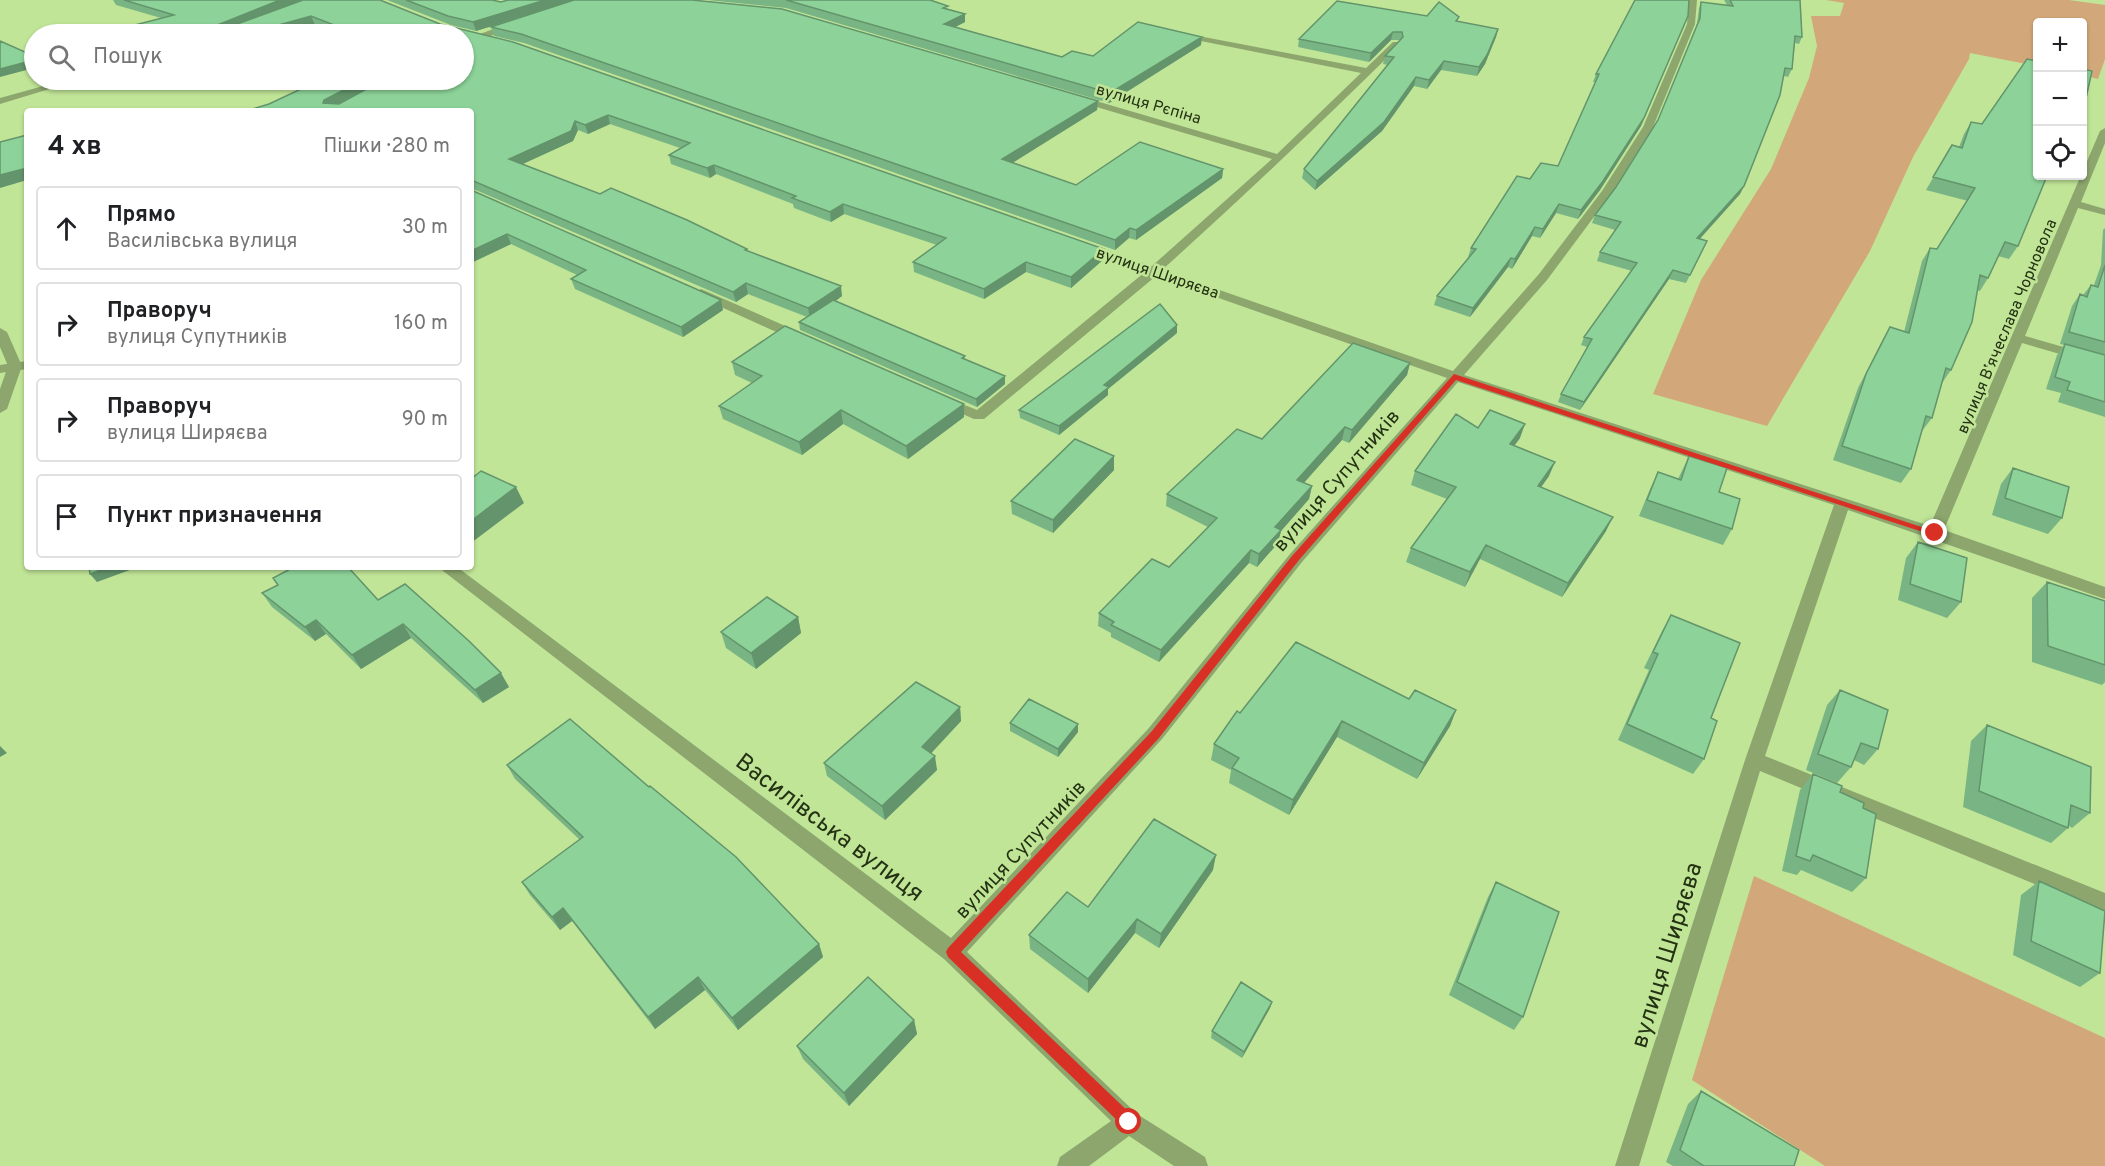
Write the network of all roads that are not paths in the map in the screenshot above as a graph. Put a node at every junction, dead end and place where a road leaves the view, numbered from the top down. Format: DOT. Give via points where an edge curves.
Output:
graph roads {
  1 [pos="1692,0"];
  2 [pos="517,23"];
  3 [pos="474,35"];
  4 [pos="1191,36"];
  5 [pos="474,38"];
  6 [pos="498,42"];
  7 [pos="1396,44"];
  8 [pos="1368,72"];
  9 [pos="39,90"];
  10 [pos="1061,94"];
  11 [pos="0,101"];
  12 [pos="2105,131"];
  13 [pos="1279,158"];
  14 [pos="2075,204"];
  15 [pos="2105,212"];
  16 [pos="1076,244"];
  17 [pos="1154,271"];
  18 [pos="687,287"];
  19 [pos="0,332"];
  20 [pos="2019,338"];
  21 [pos="817,345"];
  22 [pos="2105,363"];
  23 [pos="21,365"];
  24 [pos="0,369"];
  25 [pos="1454,376"];
  26 [pos="936,397"];
  27 [pos="0,409"];
  28 [pos="1843,502"];
  29 [pos="1935,533"];
  30 [pos="450,570"];
  31 [pos="2105,593"];
  32 [pos="1754,760"];
  33 [pos="2105,903"];
  34 [pos="952,952"];
  35 [pos="1129,1122"];
  36 [pos="1069,1166"];
  37 [pos="1196,1166"];
  38 [pos="1627,1166"];
  1 -- 25 [label="street, вулиця Супутників" via="1691,24 1648,127 1607,192 1543,277"];
  2 -- 3 [label="street"];
  4 -- 8 [label="street"];
  5 -- 6 [label="street"];
  7 -- 8 [label="street"];
  8 -- 13 [label="street"];
  9 -- 11 [label="street"];
  10 -- 13 [label="street, вулиця Рєпіна"];
  12 -- 14 [label="street, вулиця Вʼячеслава Чорновола"];
  13 -- 17 [label="street"];
  14 -- 15 [label="street"];
  14 -- 20 [label="street, вулиця Вʼячеслава Чорновола"];
  16 -- 17 [label="street, вулиця Ширяєва"];
  17 -- 25 [label="street, вулиця Ширяєва"];
  17 -- 26 [label="street" via="979,416"];
  18 -- 21 [label="street"];
  19 -- 23 [label="street"];
  20 -- 22 [label="street"];
  20 -- 29 [label="street, вулиця Вʼячеслава Чорновола"];
  23 -- 24 [label="street"];
  23 -- 27 [label="street"];
  25 -- 28 [label="street, вулиця Ширяєва"];
  25 -- 34 [label="street, вулиця Супутників" via="1296,558 1155,734"];
  28 -- 29 [label="street, вулиця Ширяєва"];
  28 -- 32 [label="street, вулиця Ширяєва"];
  29 -- 31 [label="street, вулиця Ширяєва"];
  30 -- 34 [label="street, Василівська вулиця"];
  32 -- 33 [label="street"];
  32 -- 38 [label="street, вулиця Ширяєва"];
  34 -- 35 [label="street, Василівська вулиця"];
  35 -- 36 [label="street"];
  35 -- 37 [label="street, Василівська вулиця"];
}
